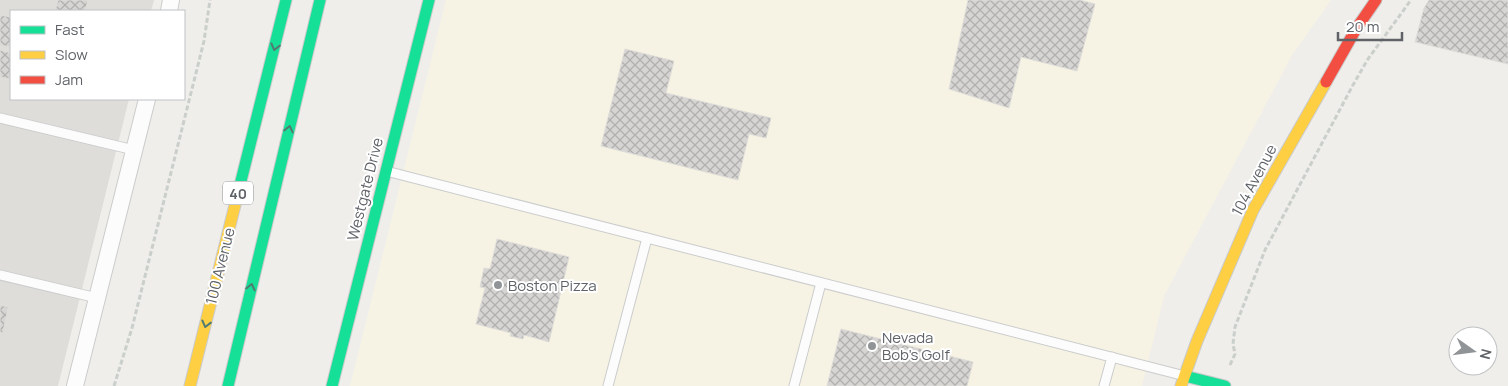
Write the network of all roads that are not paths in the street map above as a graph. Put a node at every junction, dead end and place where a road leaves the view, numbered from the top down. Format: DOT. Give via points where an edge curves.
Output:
graph roads {
  1 [pos="286,0"];
  2 [pos="320,0"];
  3 [pos="429,0"];
  4 [pos="1376,0"];
  5 [pos="147,100"];
  6 [pos="0,118"];
  7 [pos="134,150"];
  8 [pos="385,171"];
  9 [pos="647,238"];
  10 [pos="0,276"];
  11 [pos="822,283"];
  12 [pos="97,298"];
  13 [pos="1112,357"];
  14 [pos="1183,381"];
  15 [pos="75,386"];
  16 [pos="190,386"];
  17 [pos="228,386"];
  18 [pos="332,386"];
  19 [pos="608,386"];
  20 [pos="794,386"];
  21 [pos="1104,386"];
  22 [pos="1224,386"];
  1 -- 16 [label="street, 100 Avenue / 40, one-way"];
  17 -- 2 [label="street, 40, one-way"];
  3 -- 8 [label="street, Westgate Drive"];
  4 -- 14 [label="street, 104 Avenue" via="1356,29 1253,210"];
  5 -- 7 [label="street"];
  6 -- 7 [label="lane"];
  7 -- 12 [label="street"];
  8 -- 9 [label="lane"];
  8 -- 18 [label="street, Westgate Drive"];
  9 -- 11 [label="lane"];
  9 -- 19 [label="lane"];
  10 -- 12 [label="lane"];
  11 -- 13 [label="lane"];
  11 -- 20 [label="lane"];
  12 -- 15 [label="street"];
  13 -- 14 [label="lane"];
  13 -- 21 [label="lane"];
  14 -- 22 [label="street"];
}
